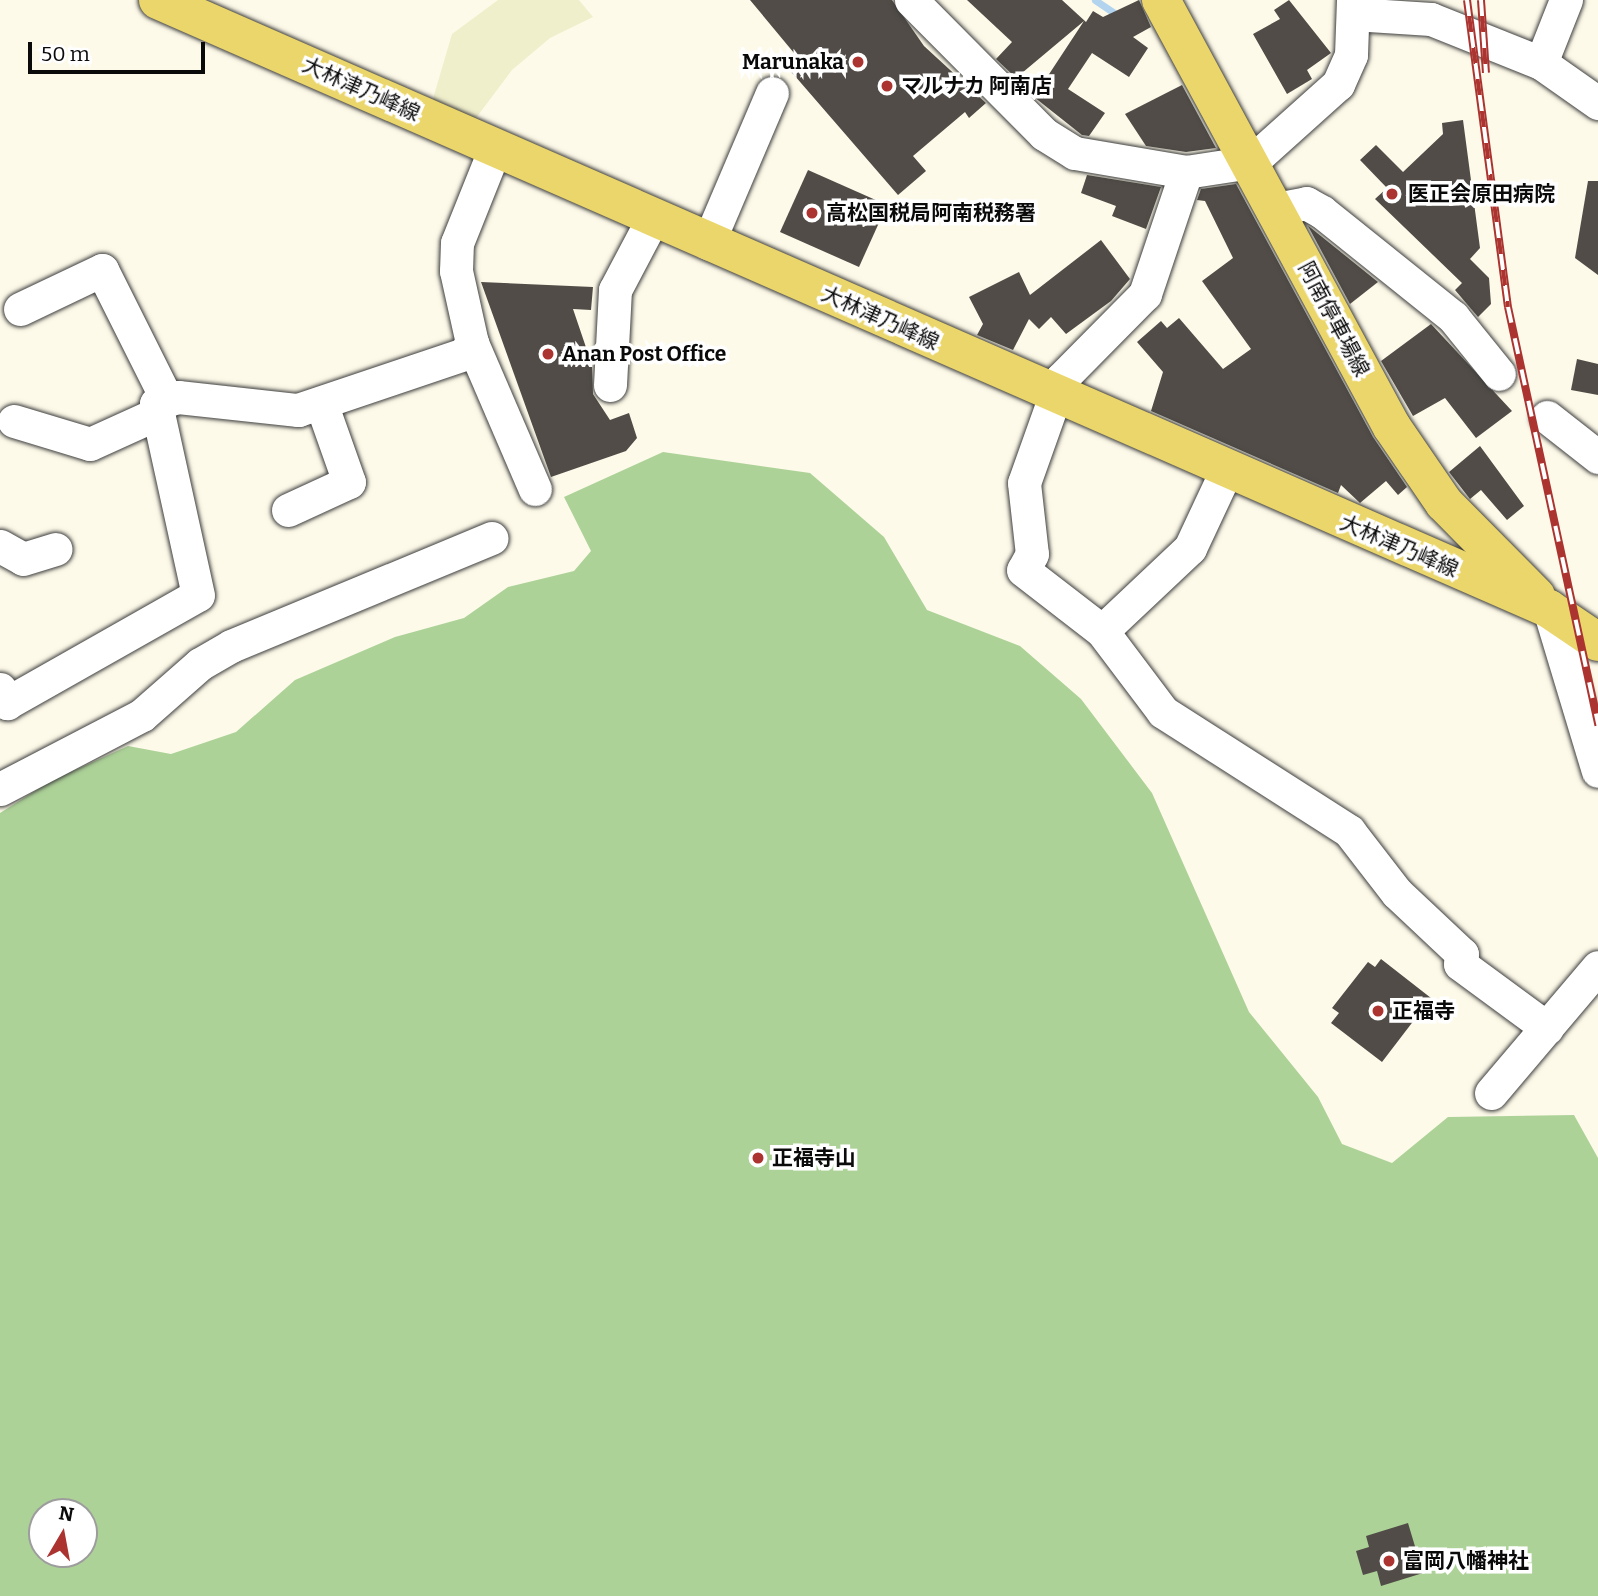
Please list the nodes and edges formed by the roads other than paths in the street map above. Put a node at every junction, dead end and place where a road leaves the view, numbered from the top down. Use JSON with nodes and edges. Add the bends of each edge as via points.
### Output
{"nodes":[{"id":1,"x":158,"y":0,"type":"edge"},
{"id":2,"x":911,"y":0,"type":"edge"},
{"id":3,"x":1161,"y":0,"type":"edge"},
{"id":4,"x":1566,"y":0,"type":"edge"},
{"id":5,"x":1353,"y":7,"type":"edge"},
{"id":6,"x":1541,"y":63,"type":"junction"},
{"id":7,"x":772,"y":93,"type":"dead end"},
{"id":8,"x":1598,"y":103,"type":"edge"},
{"id":9,"x":495,"y":148,"type":"junction"},
{"id":10,"x":1251,"y":162,"type":"junction"},
{"id":11,"x":1186,"y":172,"type":"junction"},
{"id":12,"x":1276,"y":209,"type":"junction"},
{"id":13,"x":653,"y":218,"type":"junction"},
{"id":14,"x":708,"y":243,"type":"junction"},
{"id":15,"x":20,"y":309,"type":"dead end"},
{"id":16,"x":472,"y":343,"type":"junction"},
{"id":17,"x":1499,"y":374,"type":"dead end"},
{"id":18,"x":610,"y":385,"type":"dead end"},
{"id":19,"x":1056,"y":395,"type":"junction"},
{"id":20,"x":321,"y":403,"type":"junction"},
{"id":21,"x":161,"y":406,"type":"junction"},
{"id":22,"x":1547,"y":416,"type":"dead end"},
{"id":23,"x":14,"y":421,"type":"dead end"},
{"id":24,"x":1598,"y":457,"type":"edge"},
{"id":25,"x":1226,"y":471,"type":"junction"},
{"id":26,"x":535,"y":489,"type":"dead end"},
{"id":27,"x":288,"y":510,"type":"dead end"},
{"id":28,"x":492,"y":538,"type":"dead end"},
{"id":29,"x":0,"y":546,"type":"edge"},
{"id":30,"x":56,"y":549,"type":"dead end"},
{"id":31,"x":1549,"y":609,"type":"junction"},
{"id":32,"x":1102,"y":631,"type":"junction"},
{"id":33,"x":1598,"y":642,"type":"edge"},
{"id":34,"x":0,"y":689,"type":"edge"},
{"id":35,"x":1598,"y":771,"type":"edge"},
{"id":36,"x":0,"y":789,"type":"edge"},
{"id":37,"x":1592,"y":984,"type":"edge"},
{"id":38,"x":1548,"y":1028,"type":"junction"},
{"id":39,"x":1491,"y":1093,"type":"dead end"}],
"edges":[{"from":1,"to":9,"type":"main road","name":"大林津乃峰線"},
{"from":2,"to":11,"type":"street","via":[[1044,134],[1075,153]]},
{"from":3,"to":10,"type":"main road","name":"阿南停車場線"},
{"from":4,"to":6,"type":"street"},
{"from":5,"to":6,"type":"street","via":[[1411,13]]},
{"from":5,"to":10,"type":"street","via":[[1347,70]]},
{"from":6,"to":8,"type":"street"},
{"from":7,"to":14,"type":"street"},
{"from":9,"to":13,"type":"main road","name":"大林津乃峰線"},
{"from":9,"to":16,"type":"street","via":[[457,243],[456,271]]},
{"from":10,"to":11,"type":"street"},
{"from":10,"to":12,"type":"main road","name":"阿南停車場線"},
{"from":11,"to":19,"type":"street","via":[[1145,294],[1069,369]]},
{"from":12,"to":17,"type":"street","via":[[1306,203],[1322,212],[1452,317]]},
{"from":12,"to":31,"type":"main road","name":"阿南停車場線","via":[[1407,448],[1444,503]]},
{"from":13,"to":14,"type":"main road","name":"大林津乃峰線"},
{"from":13,"to":18,"type":"street","via":[[615,290]]},
{"from":14,"to":19,"type":"main road","name":"大林津乃峰線"},
{"from":15,"to":21,"type":"street","via":[[102,270]]},
{"from":16,"to":20,"type":"street","via":[[464,354]]},
{"from":16,"to":26,"type":"street"},
{"from":19,"to":25,"type":"main road","name":"大林津乃峰線"},
{"from":19,"to":32,"type":"street","via":[[1024,484],[1032,554],[1023,570]]},
{"from":20,"to":21,"type":"street","via":[[289,410]]},
{"from":20,"to":27,"type":"street","via":[[349,482]]},
{"from":21,"to":23,"type":"street","via":[[90,443]]},
{"from":21,"to":34,"type":"street","via":[[198,595],[7,703]]},
{"from":22,"to":24,"type":"street"},
{"from":25,"to":31,"type":"main road","name":"大林津乃峰線"},
{"from":25,"to":32,"type":"street","via":[[1189,548]]},
{"from":28,"to":36,"type":"street","via":[[231,646],[200,664],[142,715]]},
{"from":29,"to":30,"type":"street","via":[[23,559]]},
{"from":31,"to":33,"type":"main road","name":"大林津乃峰線"},
{"from":31,"to":35,"type":"street"},
{"from":32,"to":38,"type":"street","via":[[1163,712],[1349,831],[1397,893],[1462,954],[1460,964]]},
{"from":37,"to":38,"type":"street"},
{"from":38,"to":39,"type":"street"}]}
